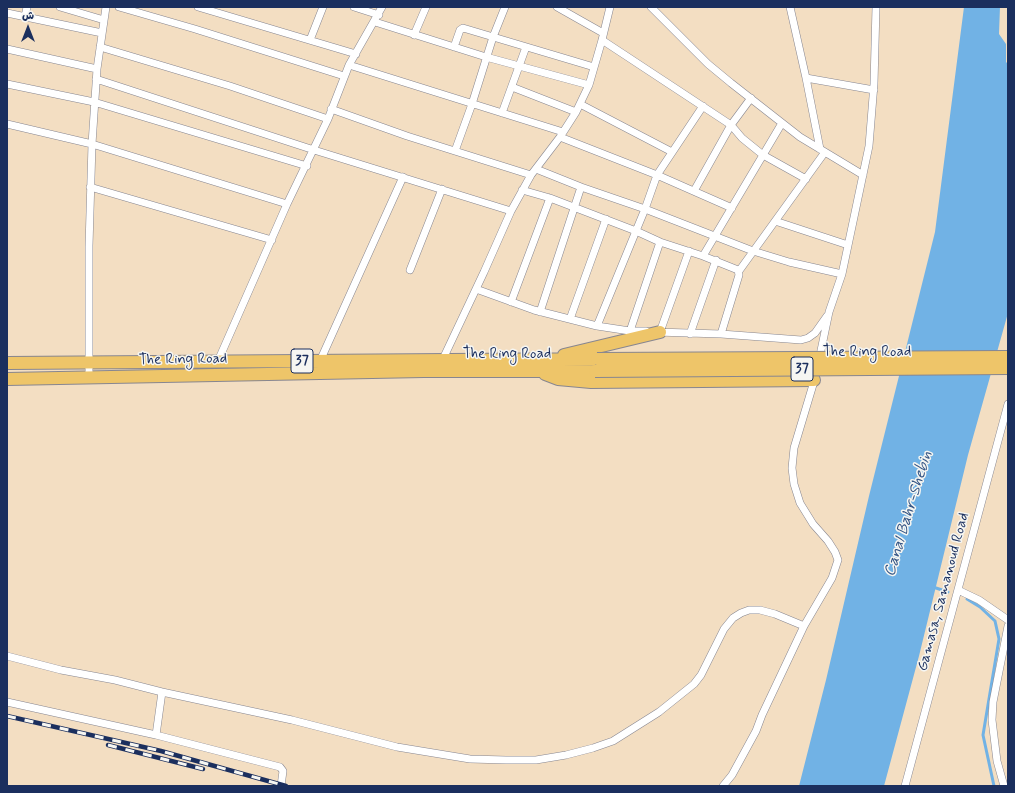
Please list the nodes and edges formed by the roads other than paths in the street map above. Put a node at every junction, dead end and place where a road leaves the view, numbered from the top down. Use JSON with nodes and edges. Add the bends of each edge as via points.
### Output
{"nodes":[{"id":1,"x":27,"y":7,"type":"edge"},
{"id":2,"x":60,"y":7,"type":"edge"},
{"id":3,"x":106,"y":7,"type":"edge"},
{"id":4,"x":119,"y":7,"type":"edge"},
{"id":5,"x":198,"y":7,"type":"edge"},
{"id":6,"x":323,"y":7,"type":"edge"},
{"id":7,"x":354,"y":7,"type":"edge"},
{"id":8,"x":382,"y":7,"type":"edge"},
{"id":9,"x":426,"y":7,"type":"edge"},
{"id":10,"x":505,"y":7,"type":"edge"},
{"id":11,"x":557,"y":7,"type":"edge"},
{"id":12,"x":610,"y":7,"type":"edge"},
{"id":13,"x":651,"y":7,"type":"edge"},
{"id":14,"x":790,"y":7,"type":"edge"},
{"id":15,"x":876,"y":7,"type":"edge"},
{"id":16,"x":7,"y":13,"type":"edge"},
{"id":17,"x":379,"y":15,"type":"junction"},
{"id":18,"x":25,"y":17,"type":"junction"},
{"id":19,"x":104,"y":20,"type":"junction"},
{"id":20,"x":375,"y":22,"type":"junction"},
{"id":21,"x":102,"y":33,"type":"junction"},
{"id":22,"x":414,"y":34,"type":"junction"},
{"id":23,"x":603,"y":36,"type":"junction"},
{"id":24,"x":493,"y":37,"type":"junction"},
{"id":25,"x":310,"y":40,"type":"junction"},
{"id":26,"x":100,"y":47,"type":"junction"},
{"id":27,"x":454,"y":47,"type":"junction"},
{"id":28,"x":526,"y":47,"type":"junction"},
{"id":29,"x":7,"y":49,"type":"edge"},
{"id":30,"x":356,"y":54,"type":"junction"},
{"id":31,"x":486,"y":57,"type":"junction"},
{"id":32,"x":349,"y":65,"type":"junction"},
{"id":33,"x":520,"y":66,"type":"junction"},
{"id":34,"x":594,"y":67,"type":"junction"},
{"id":35,"x":97,"y":69,"type":"junction"},
{"id":36,"x":344,"y":76,"type":"junction"},
{"id":37,"x":806,"y":78,"type":"junction"},
{"id":38,"x":96,"y":79,"type":"junction"},
{"id":39,"x":7,"y":84,"type":"edge"},
{"id":40,"x":589,"y":85,"type":"junction"},
{"id":41,"x":512,"y":87,"type":"junction"},
{"id":42,"x":874,"y":90,"type":"junction"},
{"id":43,"x":751,"y":98,"type":"junction"},
{"id":44,"x":94,"y":102,"type":"junction"},
{"id":45,"x":472,"y":104,"type":"junction"},
{"id":46,"x":580,"y":104,"type":"junction"},
{"id":47,"x":703,"y":106,"type":"junction"},
{"id":48,"x":332,"y":109,"type":"junction"},
{"id":49,"x":576,"y":112,"type":"junction"},
{"id":50,"x":502,"y":113,"type":"junction"},
{"id":51,"x":328,"y":119,"type":"junction"},
{"id":52,"x":782,"y":123,"type":"junction"},
{"id":53,"x":7,"y":124,"type":"edge"},
{"id":54,"x":731,"y":125,"type":"junction"},
{"id":55,"x":562,"y":135,"type":"junction"},
{"id":56,"x":92,"y":144,"type":"junction"},
{"id":57,"x":314,"y":150,"type":"junction"},
{"id":58,"x":822,"y":150,"type":"junction"},
{"id":59,"x":455,"y":151,"type":"junction"},
{"id":60,"x":672,"y":152,"type":"junction"},
{"id":61,"x":763,"y":155,"type":"junction"},
{"id":62,"x":307,"y":166,"type":"junction"},
{"id":63,"x":534,"y":172,"type":"junction"},
{"id":64,"x":657,"y":174,"type":"junction"},
{"id":65,"x":863,"y":175,"type":"junction"},
{"id":66,"x":403,"y":177,"type":"junction"},
{"id":67,"x":806,"y":179,"type":"junction"},
{"id":68,"x":581,"y":186,"type":"junction"},
{"id":69,"x":90,"y":187,"type":"junction"},
{"id":70,"x":442,"y":189,"type":"junction"},
{"id":71,"x":522,"y":190,"type":"junction"},
{"id":72,"x":694,"y":191,"type":"junction"},
{"id":73,"x":550,"y":198,"type":"junction"},
{"id":74,"x":288,"y":204,"type":"junction"},
{"id":75,"x":574,"y":208,"type":"junction"},
{"id":76,"x":732,"y":208,"type":"junction"},
{"id":77,"x":646,"y":209,"type":"junction"},
{"id":78,"x":511,"y":211,"type":"junction"},
{"id":79,"x":606,"y":219,"type":"junction"},
{"id":80,"x":775,"y":221,"type":"junction"},
{"id":81,"x":636,"y":231,"type":"junction"},
{"id":82,"x":715,"y":236,"type":"junction"},
{"id":83,"x":272,"y":240,"type":"junction"},
{"id":84,"x":660,"y":242,"type":"junction"},
{"id":85,"x":848,"y":245,"type":"junction"},
{"id":86,"x":689,"y":251,"type":"junction"},
{"id":87,"x":753,"y":251,"type":"junction"},
{"id":88,"x":704,"y":256,"type":"junction"},
{"id":89,"x":716,"y":260,"type":"junction"},
{"id":90,"x":410,"y":270,"type":"dead end"},
{"id":91,"x":739,"y":271,"type":"junction"},
{"id":92,"x":842,"y":274,"type":"junction"},
{"id":93,"x":476,"y":289,"type":"junction"},
{"id":94,"x":511,"y":302,"type":"junction"},
{"id":95,"x":540,"y":312,"type":"junction"},
{"id":96,"x":829,"y":312,"type":"junction"},
{"id":97,"x":570,"y":319,"type":"junction"},
{"id":98,"x":597,"y":326,"type":"junction"},
{"id":99,"x":630,"y":331,"type":"junction"},
{"id":100,"x":660,"y":332,"type":"junction"},
{"id":101,"x":690,"y":334,"type":"junction"},
{"id":102,"x":721,"y":334,"type":"junction"},
{"id":103,"x":1008,"y":357,"type":"edge"},
{"id":104,"x":218,"y":361,"type":"junction"},
{"id":105,"x":320,"y":361,"type":"junction"},
{"id":106,"x":442,"y":361,"type":"junction"},
{"id":107,"x":89,"y":362,"type":"junction"},
{"id":108,"x":7,"y":363,"type":"edge"},
{"id":109,"x":541,"y":365,"type":"junction"},
{"id":110,"x":596,"y":365,"type":"junction"},
{"id":111,"x":1008,"y":368,"type":"edge"},
{"id":112,"x":89,"y":378,"type":"junction"},
{"id":113,"x":7,"y":379,"type":"edge"},
{"id":114,"x":814,"y":380,"type":"junction"},
{"id":115,"x":1008,"y":404,"type":"edge"},
{"id":116,"x":958,"y":590,"type":"junction"},
{"id":117,"x":1008,"y":620,"type":"edge"},
{"id":118,"x":804,"y":626,"type":"junction"},
{"id":119,"x":1008,"y":626,"type":"edge"},
{"id":120,"x":7,"y":656,"type":"edge"},
{"id":121,"x":162,"y":692,"type":"junction"},
{"id":122,"x":7,"y":702,"type":"edge"},
{"id":123,"x":156,"y":735,"type":"junction"},
{"id":124,"x":281,"y":786,"type":"edge"},
{"id":125,"x":723,"y":786,"type":"edge"},
{"id":126,"x":905,"y":786,"type":"edge"},
{"id":127,"x":1004,"y":786,"type":"edge"}],
"edges":[{"from":1,"to":18,"type":"street"},
{"from":2,"to":19,"type":"street"},
{"from":3,"to":19,"type":"street"},
{"from":4,"to":36,"type":"street","via":[[195,28]]},
{"from":5,"to":25,"type":"street"},
{"from":6,"to":25,"type":"street"},
{"from":7,"to":17,"type":"street"},
{"from":8,"to":17,"type":"street"},
{"from":9,"to":22,"type":"street"},
{"from":10,"to":24,"type":"street"},
{"from":11,"to":23,"type":"street"},
{"from":12,"to":23,"type":"street"},
{"from":13,"to":43,"type":"street","via":[[708,64]]},
{"from":14,"to":37,"type":"street"},
{"from":15,"to":42,"type":"street"},
{"from":16,"to":18,"type":"street"},
{"from":17,"to":20,"type":"street"},
{"from":18,"to":21,"type":"street"},
{"from":19,"to":21,"type":"street"},
{"from":20,"to":22,"type":"street"},
{"from":20,"to":30,"type":"street"},
{"from":21,"to":26,"type":"street"},
{"from":22,"to":27,"type":"street"},
{"from":23,"to":34,"type":"street"},
{"from":23,"to":47,"type":"street"},
{"from":24,"to":27,"type":"street","via":[[462,28]]},
{"from":24,"to":28,"type":"street"},
{"from":24,"to":31,"type":"street"},
{"from":25,"to":30,"type":"street"},
{"from":26,"to":35,"type":"street"},
{"from":26,"to":51,"type":"street"},
{"from":27,"to":31,"type":"street"},
{"from":28,"to":33,"type":"street"},
{"from":28,"to":34,"type":"street"},
{"from":29,"to":35,"type":"street"},
{"from":30,"to":32,"type":"street"},
{"from":31,"to":33,"type":"street"},
{"from":31,"to":45,"type":"street"},
{"from":32,"to":36,"type":"street"},
{"from":32,"to":45,"type":"street"},
{"from":33,"to":40,"type":"street"},
{"from":33,"to":41,"type":"street"},
{"from":34,"to":40,"type":"street"},
{"from":35,"to":38,"type":"street"},
{"from":36,"to":48,"type":"street"},
{"from":37,"to":42,"type":"street"},
{"from":37,"to":58,"type":"street"},
{"from":38,"to":44,"type":"street"},
{"from":38,"to":57,"type":"street"},
{"from":39,"to":44,"type":"street"},
{"from":40,"to":46,"type":"street"},
{"from":41,"to":49,"type":"street"},
{"from":41,"to":50,"type":"street"},
{"from":42,"to":65,"type":"street","via":[[869,146]]},
{"from":43,"to":52,"type":"street"},
{"from":43,"to":54,"type":"street"},
{"from":44,"to":56,"type":"street"},
{"from":44,"to":62,"type":"street"},
{"from":45,"to":50,"type":"street"},
{"from":45,"to":59,"type":"street"},
{"from":46,"to":49,"type":"street"},
{"from":46,"to":60,"type":"street"},
{"from":47,"to":54,"type":"street"},
{"from":47,"to":60,"type":"street"},
{"from":48,"to":51,"type":"street"},
{"from":48,"to":59,"type":"street"},
{"from":49,"to":55,"type":"street"},
{"from":50,"to":55,"type":"street"},
{"from":51,"to":57,"type":"street"},
{"from":52,"to":58,"type":"street"},
{"from":52,"to":61,"type":"street"},
{"from":53,"to":56,"type":"street"},
{"from":54,"to":61,"type":"street"},
{"from":54,"to":72,"type":"street"},
{"from":55,"to":63,"type":"street"},
{"from":55,"to":64,"type":"street"},
{"from":56,"to":69,"type":"street"},
{"from":56,"to":74,"type":"street"},
{"from":57,"to":62,"type":"street"},
{"from":57,"to":66,"type":"street"},
{"from":58,"to":65,"type":"street"},
{"from":58,"to":67,"type":"street"},
{"from":59,"to":63,"type":"street"},
{"from":60,"to":64,"type":"street"},
{"from":61,"to":67,"type":"street"},
{"from":61,"to":76,"type":"street"},
{"from":62,"to":74,"type":"street"},
{"from":63,"to":68,"type":"street"},
{"from":63,"to":71,"type":"street"},
{"from":64,"to":72,"type":"street"},
{"from":64,"to":77,"type":"street"},
{"from":65,"to":85,"type":"street"},
{"from":66,"to":70,"type":"street"},
{"from":66,"to":105,"type":"street"},
{"from":67,"to":80,"type":"street"},
{"from":68,"to":75,"type":"street"},
{"from":68,"to":77,"type":"street"},
{"from":69,"to":83,"type":"street"},
{"from":69,"to":107,"type":"street"},
{"from":70,"to":78,"type":"street"},
{"from":70,"to":90,"type":"street"},
{"from":71,"to":73,"type":"street"},
{"from":71,"to":78,"type":"street"},
{"from":72,"to":76,"type":"street"},
{"from":73,"to":75,"type":"street"},
{"from":73,"to":94,"type":"street"},
{"from":74,"to":83,"type":"street"},
{"from":75,"to":79,"type":"street"},
{"from":75,"to":95,"type":"street"},
{"from":76,"to":82,"type":"street"},
{"from":77,"to":81,"type":"street"},
{"from":77,"to":82,"type":"street"},
{"from":78,"to":93,"type":"street"},
{"from":79,"to":81,"type":"street"},
{"from":79,"to":97,"type":"street"},
{"from":80,"to":85,"type":"street"},
{"from":80,"to":87,"type":"street"},
{"from":81,"to":84,"type":"street"},
{"from":81,"to":98,"type":"street"},
{"from":82,"to":87,"type":"street"},
{"from":82,"to":88,"type":"street"},
{"from":83,"to":104,"type":"street"},
{"from":84,"to":86,"type":"street"},
{"from":84,"to":99,"type":"street"},
{"from":85,"to":92,"type":"street"},
{"from":86,"to":88,"type":"street"},
{"from":86,"to":100,"type":"street"},
{"from":87,"to":91,"type":"street"},
{"from":87,"to":92,"type":"street"},
{"from":88,"to":89,"type":"street"},
{"from":89,"to":91,"type":"street"},
{"from":89,"to":101,"type":"street"},
{"from":91,"to":102,"type":"street"},
{"from":92,"to":96,"type":"street"},
{"from":93,"to":94,"type":"street"},
{"from":93,"to":106,"type":"street"},
{"from":94,"to":95,"type":"street"},
{"from":95,"to":97,"type":"street"},
{"from":96,"to":102,"type":"street","via":[[815,333],[801,340]]},
{"from":96,"to":114,"type":"street"},
{"from":97,"to":98,"type":"street"},
{"from":98,"to":99,"type":"street"},
{"from":99,"to":100,"type":"street"},
{"from":100,"to":101,"type":"street"},
{"from":100,"to":109,"type":"highway"},
{"from":101,"to":102,"type":"street"},
{"from":103,"to":110,"type":"highway","name":"The Ring Road","number":"37","bridge":true},
{"from":104,"to":105,"type":"highway","name":"The Ring Road","number":"37"},
{"from":104,"to":107,"type":"highway","name":"The Ring Road","number":"37"},
{"from":105,"to":106,"type":"highway","name":"The Ring Road","number":"37"},
{"from":106,"to":109,"type":"highway","name":"The Ring Road","number":"37"},
{"from":107,"to":108,"type":"highway","name":"The Ring Road","number":"37"},
{"from":107,"to":112,"type":"street"},
{"from":109,"to":110,"type":"highway","name":"The Ring Road","number":"37"},
{"from":109,"to":112,"type":"highway","name":"The Ring Road","number":"37","via":[[424,371]]},
{"from":109,"to":114,"type":"highway","via":[[558,379],[591,382]]},
{"from":110,"to":111,"type":"highway","name":"The Ring Road","number":"37","bridge":true},
{"from":112,"to":113,"type":"highway","name":"The Ring Road","number":"37"},
{"from":114,"to":118,"type":"street","via":[[794,448],[794,484],[800,503],[828,541],[838,560],[832,578]]},
{"from":115,"to":116,"type":"street","name":"Gamasa, Samanoud Road"},
{"from":116,"to":117,"type":"street","via":[[979,600]]},
{"from":116,"to":126,"type":"street","name":"Gamasa, Samanoud Road"},
{"from":118,"to":121,"type":"street","via":[[760,610],[741,613],[724,629],[694,684],[659,712],[613,741],[566,756],[536,760],[470,759],[435,754]]},
{"from":118,"to":125,"type":"street","via":[[756,731],[735,770]]},
{"from":119,"to":127,"type":"street","via":[[993,702],[992,720],[997,761]]},
{"from":120,"to":121,"type":"street"},
{"from":121,"to":123,"type":"street"},
{"from":122,"to":123,"type":"street"},
{"from":123,"to":124,"type":"street","via":[[280,767],[283,771]]}]}
